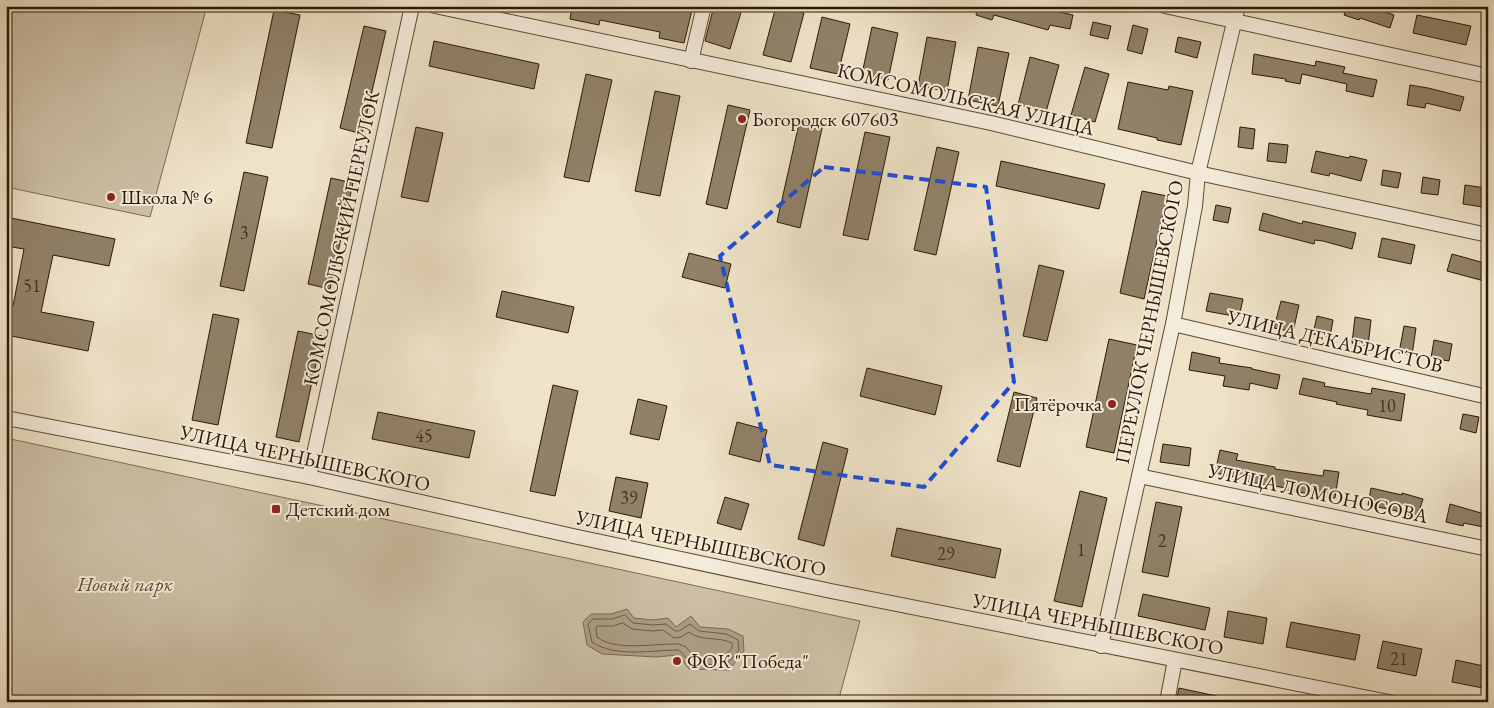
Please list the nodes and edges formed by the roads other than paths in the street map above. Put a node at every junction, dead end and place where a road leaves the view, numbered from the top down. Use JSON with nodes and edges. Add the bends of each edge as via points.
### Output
{"nodes":[{"id":1,"x":412,"y":6,"type":"edge"},
{"id":2,"x":435,"y":6,"type":"edge"},
{"id":3,"x":704,"y":6,"type":"edge"},
{"id":4,"x":1166,"y":6,"type":"edge"},
{"id":5,"x":1238,"y":6,"type":"edge"},
{"id":6,"x":1235,"y":20,"type":"junction"},
{"id":7,"x":691,"y":61,"type":"junction"},
{"id":8,"x":1488,"y":76,"type":"edge"},
{"id":9,"x":1198,"y":173,"type":"junction"},
{"id":10,"x":1488,"y":235,"type":"edge"},
{"id":11,"x":1173,"y":324,"type":"junction"},
{"id":12,"x":1488,"y":397,"type":"edge"},
{"id":13,"x":6,"y":418,"type":"edge"},
{"id":14,"x":1139,"y":476,"type":"junction"},
{"id":15,"x":309,"y":477,"type":"junction"},
{"id":16,"x":1488,"y":549,"type":"edge"},
{"id":17,"x":1101,"y":646,"type":"junction"},
{"id":18,"x":1175,"y":660,"type":"junction"},
{"id":19,"x":1167,"y":702,"type":"edge"},
{"id":20,"x":1389,"y":702,"type":"edge"}],
"edges":[{"from":1,"to":15,"type":"street","name":"КОМСОМОЛЬСКИЙ ПЕРЕУЛОК"},
{"from":2,"to":7,"type":"street","name":"КОМСОМОЛЬСКАЯ УЛИЦА"},
{"from":3,"to":7,"type":"street"},
{"from":4,"to":6,"type":"street"},
{"from":5,"to":6,"type":"street","name":"ПЕРЕУЛОК ЧЕРНЫШЕВСКОГО"},
{"from":6,"to":8,"type":"street"},
{"from":6,"to":9,"type":"street","name":"ПЕРЕУЛОК ЧЕРНЫШЕВСКОГО"},
{"from":7,"to":9,"type":"street","name":"КОМСОМОЛЬСКАЯ УЛИЦА","via":[[991,123]]},
{"from":9,"to":10,"type":"street","name":"КОМСОМОЛЬСКАЯ УЛИЦА"},
{"from":9,"to":11,"type":"street","name":"ПЕРЕУЛОК ЧЕРНЫШЕВСКОГО"},
{"from":11,"to":12,"type":"street","name":"УЛИЦА ДЕКАБРИСТОВ"},
{"from":11,"to":14,"type":"street","name":"ПЕРЕУЛОК ЧЕРНЫШЕВСКОГО"},
{"from":13,"to":15,"type":"street","name":"УЛИЦА ЧЕРНЫШЕВСКОГО"},
{"from":14,"to":16,"type":"street","name":"УЛИЦА ЛОМОНОСОВА"},
{"from":14,"to":17,"type":"street","name":"ПЕРЕУЛОК ЧЕРНЫШЕВСКОГО"},
{"from":15,"to":17,"type":"street","name":"УЛИЦА ЧЕРНЫШЕВСКОГО"},
{"from":17,"to":18,"type":"street","name":"УЛИЦА ЧЕРНЫШЕВСКОГО"},
{"from":18,"to":19,"type":"street"},
{"from":18,"to":20,"type":"street","name":"УЛИЦА ЧЕРНЫШЕВСКОГО"}]}
